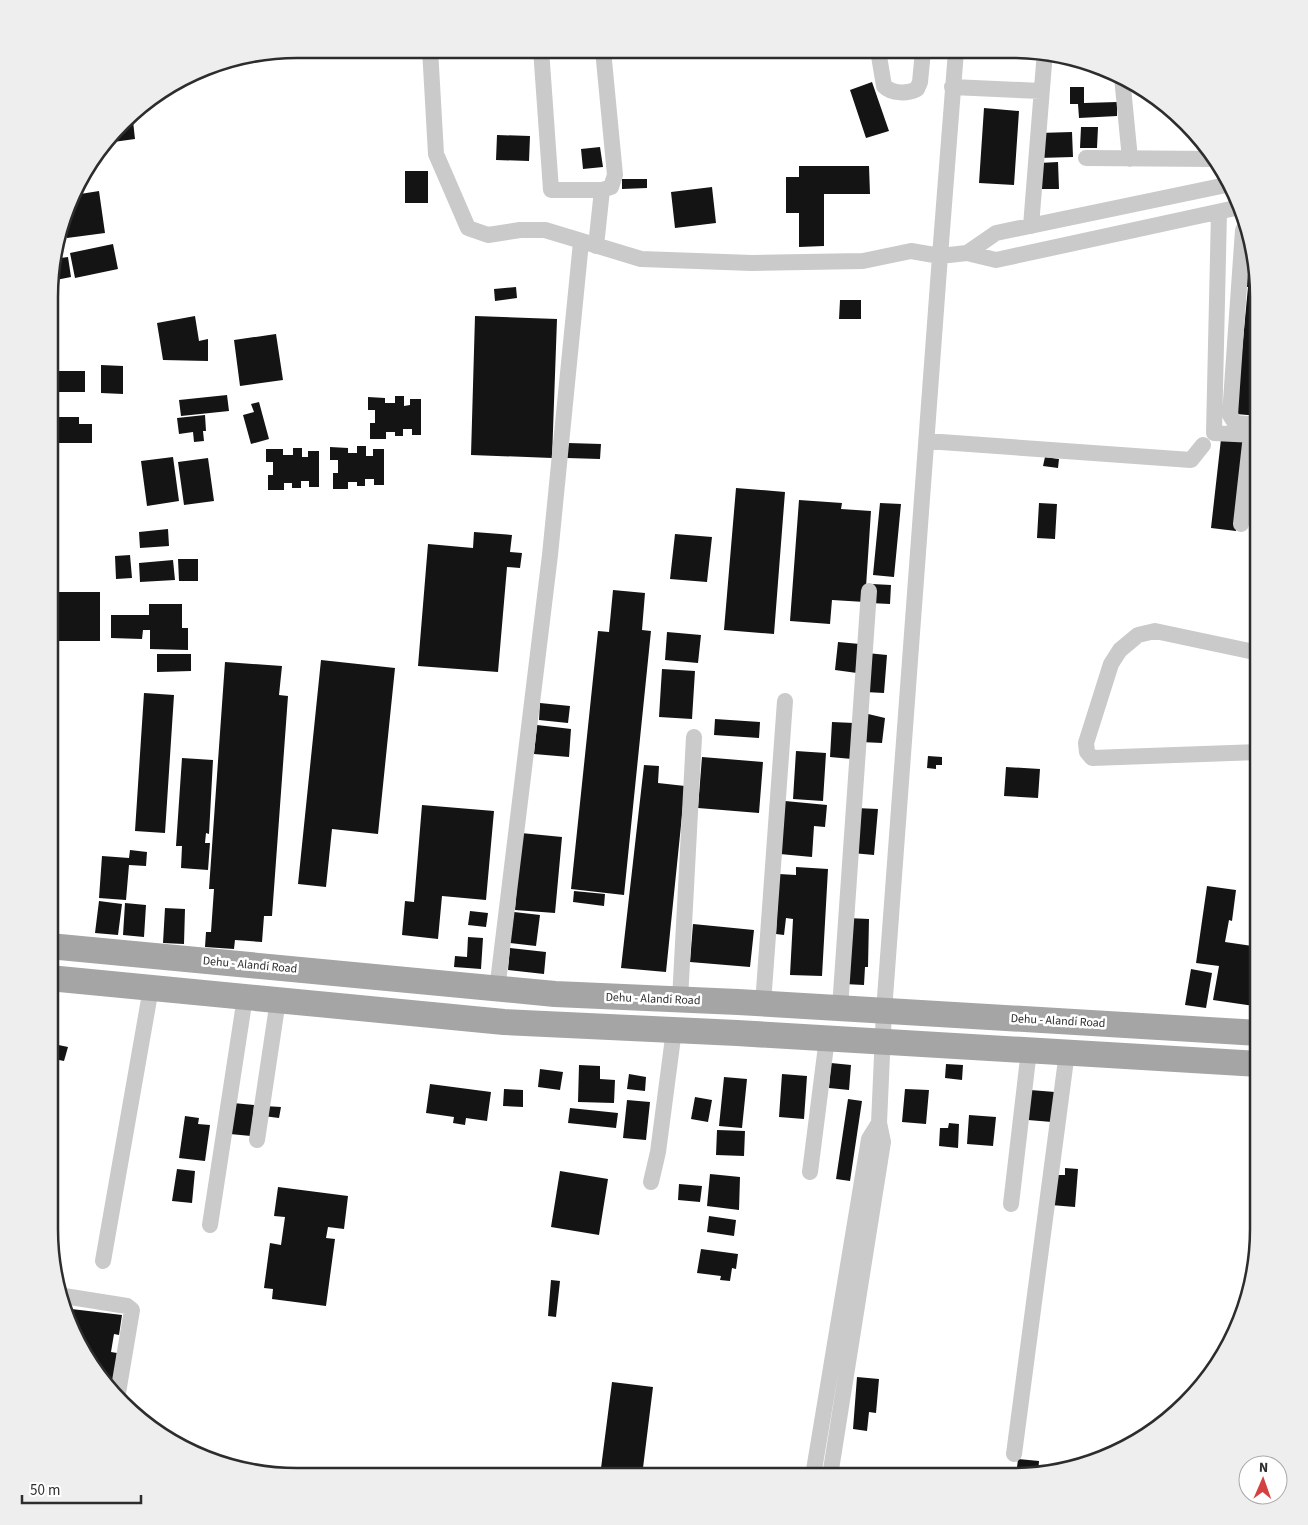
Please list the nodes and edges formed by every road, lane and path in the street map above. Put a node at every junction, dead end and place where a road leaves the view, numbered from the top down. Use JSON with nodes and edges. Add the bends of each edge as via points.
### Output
{"nodes":[{"id":1,"x":431,"y":58,"type":"edge"},
{"id":2,"x":542,"y":58,"type":"edge"},
{"id":3,"x":604,"y":58,"type":"edge"},
{"id":4,"x":879,"y":58,"type":"edge"},
{"id":5,"x":922,"y":58,"type":"edge"},
{"id":6,"x":955,"y":58,"type":"edge"},
{"id":7,"x":1044,"y":60,"type":"edge"},
{"id":8,"x":1123,"y":85,"type":"edge"},
{"id":9,"x":952,"y":87,"type":"junction"},
{"id":10,"x":1042,"y":91,"type":"junction"},
{"id":11,"x":1086,"y":158,"type":"dead end"},
{"id":12,"x":1130,"y":159,"type":"junction"},
{"id":13,"x":1207,"y":159,"type":"edge"},
{"id":14,"x":1223,"y":186,"type":"edge"},
{"id":15,"x":602,"y":190,"type":"junction"},
{"id":16,"x":1187,"y":194,"type":"junction"},
{"id":17,"x":1234,"y":209,"type":"edge"},
{"id":18,"x":1219,"y":212,"type":"junction"},
{"id":19,"x":1192,"y":218,"type":"junction"},
{"id":20,"x":1031,"y":226,"type":"junction"},
{"id":21,"x":1243,"y":236,"type":"edge"},
{"id":22,"x":588,"y":244,"type":"junction"},
{"id":23,"x":967,"y":253,"type":"junction"},
{"id":24,"x":940,"y":256,"type":"junction"},
{"id":25,"x":1250,"y":430,"type":"edge"},
{"id":26,"x":1250,"y":432,"type":"edge"},
{"id":27,"x":928,"y":440,"type":"junction"},
{"id":28,"x":1202,"y":445,"type":"dead end"},
{"id":29,"x":1250,"y":465,"type":"edge"},
{"id":30,"x":1241,"y":524,"type":"dead end"},
{"id":31,"x":869,"y":591,"type":"dead end"},
{"id":32,"x":1250,"y":651,"type":"edge"},
{"id":33,"x":785,"y":701,"type":"dead end"},
{"id":34,"x":694,"y":737,"type":"dead end"},
{"id":35,"x":1250,"y":752,"type":"edge"},
{"id":36,"x":58,"y":947,"type":"edge"},
{"id":37,"x":58,"y":979,"type":"edge"},
{"id":38,"x":151,"y":988,"type":"junction"},
{"id":39,"x":497,"y":990,"type":"junction"},
{"id":40,"x":246,"y":997,"type":"junction"},
{"id":41,"x":278,"y":1000,"type":"junction"},
{"id":42,"x":680,"y":1000,"type":"junction"},
{"id":43,"x":763,"y":1004,"type":"junction"},
{"id":44,"x":840,"y":1008,"type":"junction"},
{"id":45,"x":884,"y":1011,"type":"junction"},
{"id":46,"x":674,"y":1030,"type":"junction"},
{"id":47,"x":1250,"y":1032,"type":"edge"},
{"id":48,"x":827,"y":1038,"type":"junction"},
{"id":49,"x":882,"y":1042,"type":"junction"},
{"id":50,"x":1029,"y":1050,"type":"junction"},
{"id":51,"x":1067,"y":1052,"type":"junction"},
{"id":52,"x":1250,"y":1063,"type":"edge"},
{"id":53,"x":257,"y":1140,"type":"dead end"},
{"id":54,"x":810,"y":1172,"type":"dead end"},
{"id":55,"x":650,"y":1182,"type":"dead end"},
{"id":56,"x":1011,"y":1204,"type":"dead end"},
{"id":57,"x":210,"y":1224,"type":"dead end"},
{"id":58,"x":862,"y":1235,"type":"junction"},
{"id":59,"x":103,"y":1261,"type":"dead end"},
{"id":60,"x":67,"y":1297,"type":"edge"},
{"id":61,"x":119,"y":1388,"type":"edge"},
{"id":62,"x":1014,"y":1454,"type":"dead end"},
{"id":63,"x":815,"y":1468,"type":"edge"},
{"id":64,"x":831,"y":1468,"type":"edge"}],
"edges":[{"from":1,"to":22,"type":"street","via":[[436,154],[468,228],[488,235],[545,230]]},
{"from":2,"to":15,"type":"street","via":[[551,190]]},
{"from":3,"to":15,"type":"street","via":[[615,175],[611,187]]},
{"from":4,"to":5,"type":"street","via":[[884,86],[894,91],[911,92],[920,82]]},
{"from":6,"to":9,"type":"street"},
{"from":7,"to":10,"type":"street"},
{"from":8,"to":12,"type":"street"},
{"from":9,"to":10,"type":"street"},
{"from":9,"to":24,"type":"street"},
{"from":10,"to":20,"type":"street"},
{"from":11,"to":12,"type":"street"},
{"from":12,"to":13,"type":"street"},
{"from":14,"to":16,"type":"street"},
{"from":15,"to":22,"type":"street"},
{"from":16,"to":19,"type":"street"},
{"from":16,"to":20,"type":"street"},
{"from":17,"to":18,"type":"street"},
{"from":18,"to":19,"type":"street"},
{"from":18,"to":26,"type":"street","via":[[1214,432]]},
{"from":19,"to":23,"type":"street","via":[[996,260]]},
{"from":20,"to":23,"type":"street","via":[[996,233]]},
{"from":21,"to":25,"type":"street","via":[[1230,415],[1235,423]]},
{"from":22,"to":24,"type":"street","via":[[641,259],[752,263],[863,261],[911,251]]},
{"from":22,"to":39,"type":"street"},
{"from":23,"to":24,"type":"street"},
{"from":24,"to":27,"type":"street"},
{"from":27,"to":28,"type":"street","via":[[1191,460]]},
{"from":27,"to":45,"type":"street"},
{"from":29,"to":30,"type":"street"},
{"from":31,"to":44,"type":"street"},
{"from":32,"to":35,"type":"street","via":[[1155,631],[1138,635],[1120,650],[1111,664],[1086,742],[1087,752],[1092,758]]},
{"from":33,"to":43,"type":"street"},
{"from":34,"to":42,"type":"street"},
{"from":36,"to":39,"type":"main road","name":"Dehu - Alandi Road"},
{"from":37,"to":38,"type":"main road"},
{"from":38,"to":40,"type":"main road"},
{"from":38,"to":59,"type":"street"},
{"from":39,"to":42,"type":"main road","name":"Dehu - Alandi Road"},
{"from":40,"to":41,"type":"main road"},
{"from":40,"to":57,"type":"street"},
{"from":41,"to":46,"type":"main road","via":[[504,1022]]},
{"from":41,"to":53,"type":"street"},
{"from":42,"to":43,"type":"main road","name":"Dehu - Alandi Road"},
{"from":43,"to":44,"type":"main road","name":"Dehu - Alandi Road"},
{"from":44,"to":45,"type":"main road","name":"Dehu - Alandi Road"},
{"from":45,"to":47,"type":"main road","name":"Dehu - Alandi Road"},
{"from":45,"to":49,"type":"street"},
{"from":46,"to":48,"type":"main road"},
{"from":46,"to":55,"type":"street","via":[[658,1152]]},
{"from":48,"to":49,"type":"main road"},
{"from":48,"to":54,"type":"street"},
{"from":49,"to":50,"type":"main road"},
{"from":49,"to":58,"type":"street","via":[[879,1123],[883,1142]]},
{"from":50,"to":51,"type":"main road"},
{"from":50,"to":56,"type":"street"},
{"from":51,"to":52,"type":"main road"},
{"from":51,"to":62,"type":"street"},
{"from":58,"to":63,"type":"street"},
{"from":58,"to":64,"type":"street"},
{"from":60,"to":61,"type":"street","via":[[127,1306],[132,1310]]}]}
